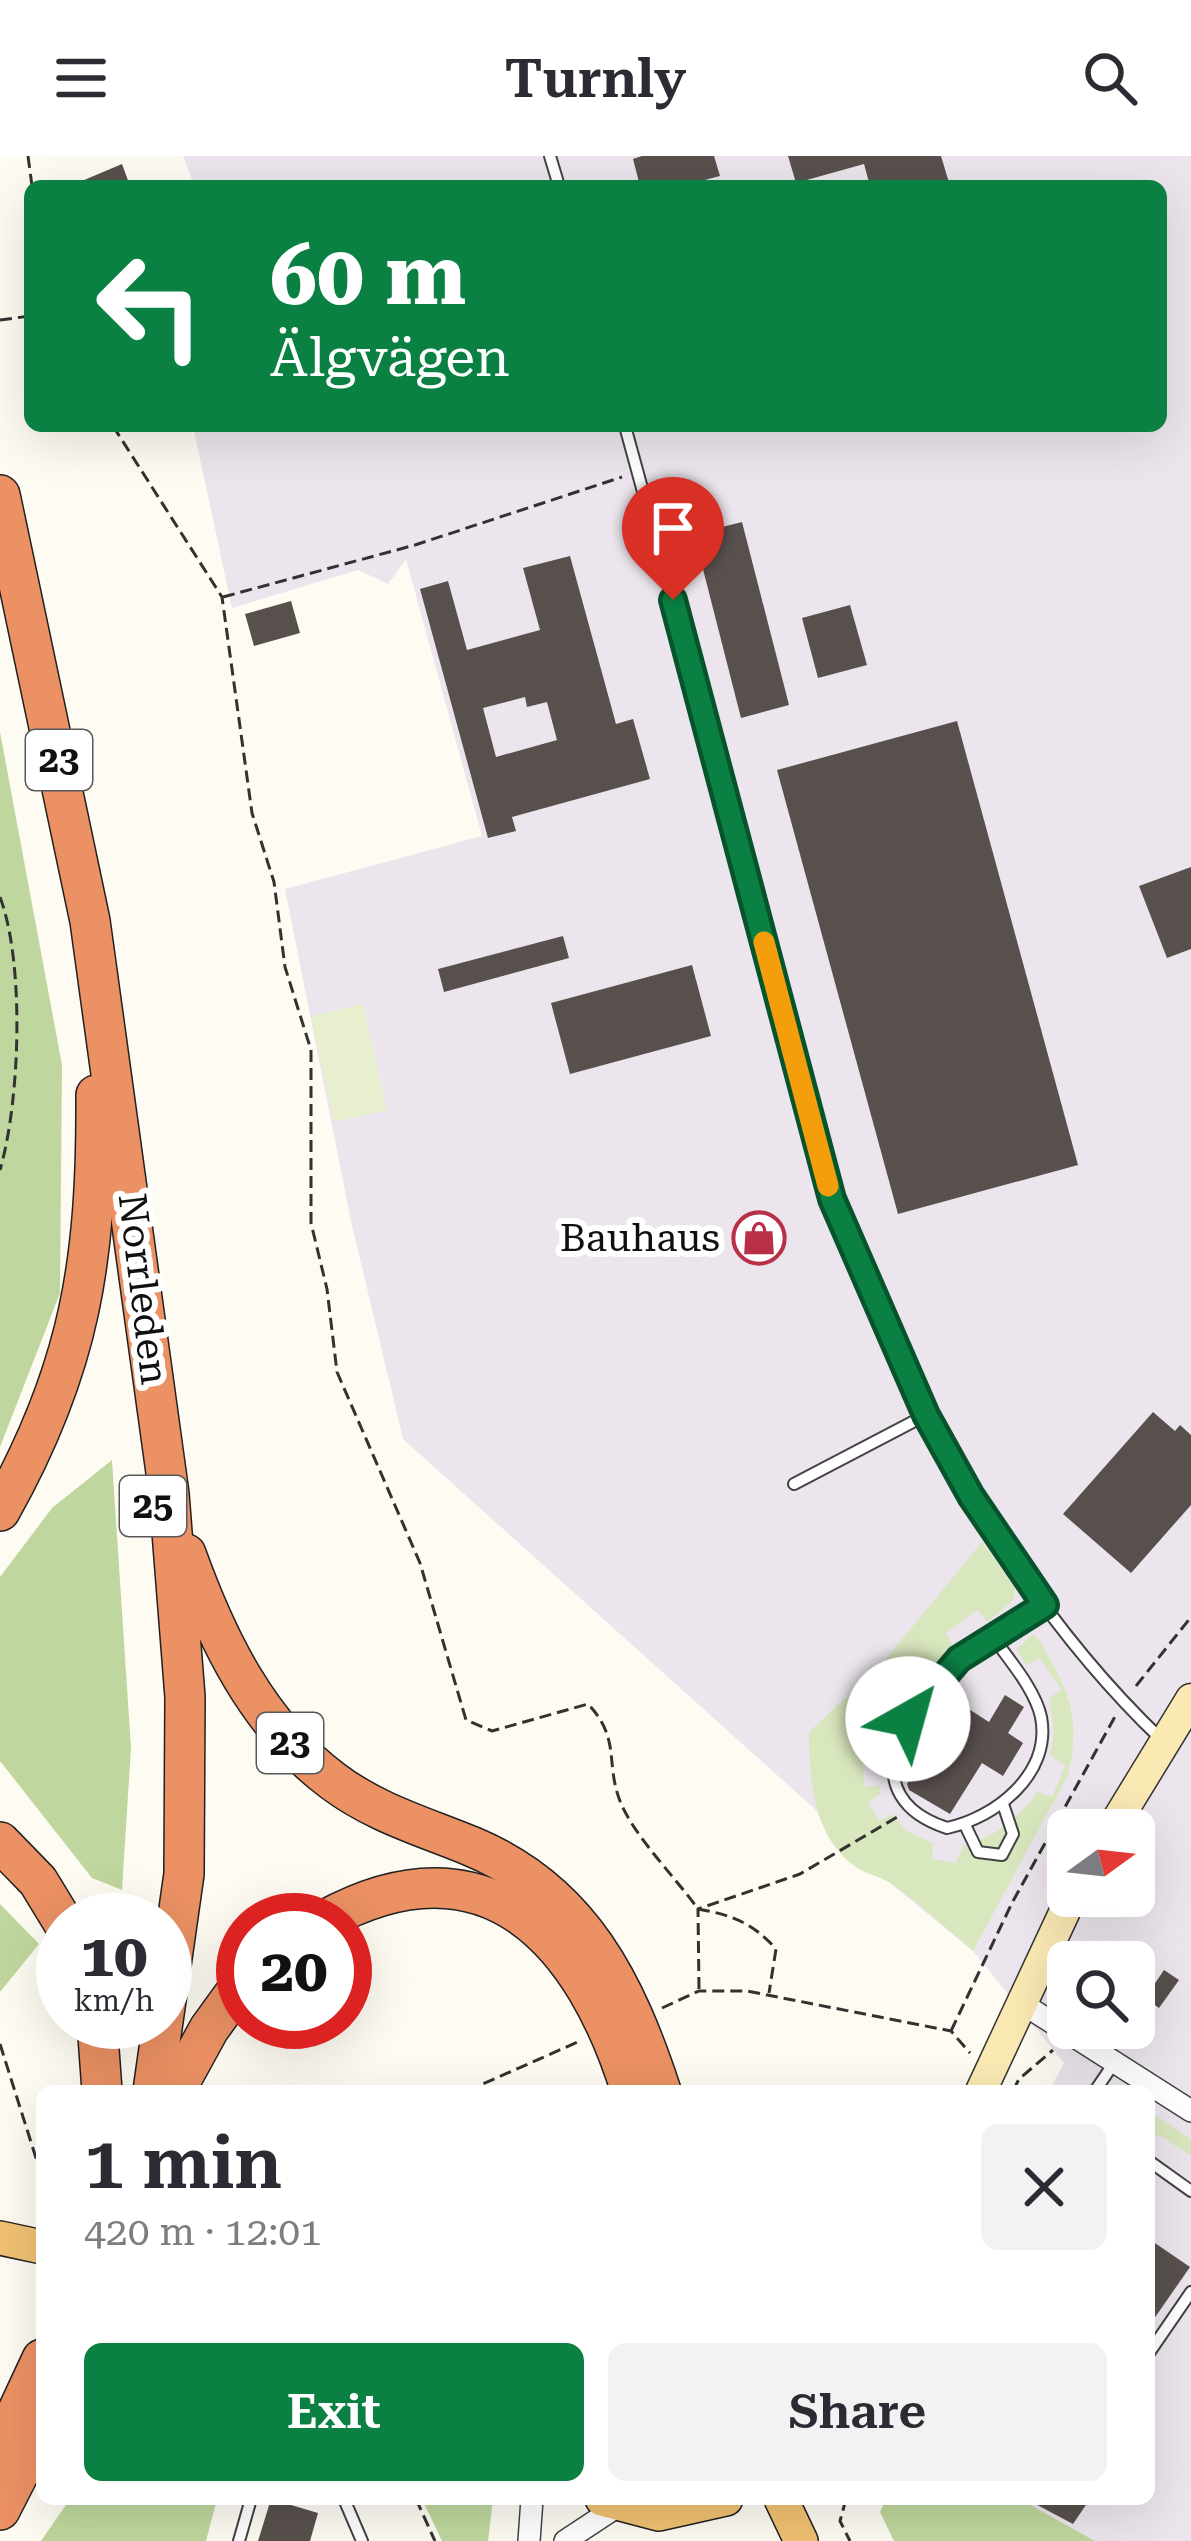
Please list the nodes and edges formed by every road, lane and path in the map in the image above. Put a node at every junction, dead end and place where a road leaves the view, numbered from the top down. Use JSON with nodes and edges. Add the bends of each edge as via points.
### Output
{"nodes":[{"id":1,"x":117,"y":432,"type":"edge"},
{"id":2,"x":627,"y":432,"type":"edge"},
{"id":3,"x":638,"y":471,"type":"junction"},
{"id":4,"x":0,"y":495,"type":"edge"},
{"id":5,"x":0,"y":579,"type":"edge"},
{"id":6,"x":222,"y":598,"type":"junction"},
{"id":7,"x":0,"y":897,"type":"edge"},
{"id":8,"x":95,"y":1095,"type":"junction"},
{"id":9,"x":0,"y":1170,"type":"edge"},
{"id":10,"x":926,"y":1415,"type":"junction"},
{"id":11,"x":794,"y":1484,"type":"dead end"},
{"id":12,"x":169,"y":1493,"type":"junction"},
{"id":13,"x":0,"y":1511,"type":"edge"},
{"id":14,"x":1045,"y":1605,"type":"junction"},
{"id":15,"x":1191,"y":1617,"type":"edge"},
{"id":16,"x":993,"y":1637,"type":"junction"},
{"id":17,"x":1191,"y":1699,"type":"edge"},
{"id":18,"x":1123,"y":1703,"type":"junction"},
{"id":19,"x":1162,"y":1740,"type":"junction"},
{"id":20,"x":1003,"y":1804,"type":"junction"},
{"id":21,"x":1123,"y":1809,"type":"edge"},
{"id":22,"x":908,"y":1811,"type":"junction"},
{"id":23,"x":965,"y":1825,"type":"junction"},
{"id":24,"x":0,"y":1842,"type":"edge"},
{"id":25,"x":45,"y":1893,"type":"edge"},
{"id":26,"x":163,"y":1893,"type":"edge"},
{"id":27,"x":372,"y":1899,"type":"edge"},
{"id":28,"x":698,"y":1909,"type":"junction"},
{"id":29,"x":1062,"y":1917,"type":"edge"},
{"id":30,"x":699,"y":1991,"type":"junction"},
{"id":31,"x":769,"y":1993,"type":"junction"},
{"id":32,"x":1020,"y":2002,"type":"junction"},
{"id":33,"x":648,"y":2014,"type":"dead end"},
{"id":34,"x":216,"y":2018,"type":"edge"},
{"id":35,"x":1047,"y":2018,"type":"edge"},
{"id":36,"x":951,"y":2031,"type":"junction"},
{"id":37,"x":580,"y":2041,"type":"dead end"},
{"id":38,"x":0,"y":2044,"type":"edge"},
{"id":39,"x":99,"y":2049,"type":"edge"},
{"id":40,"x":143,"y":2049,"type":"edge"},
{"id":41,"x":1055,"y":2049,"type":"edge"},
{"id":42,"x":1098,"y":2049,"type":"edge"},
{"id":43,"x":1116,"y":2060,"type":"junction"},
{"id":44,"x":983,"y":2082,"type":"edge"},
{"id":45,"x":102,"y":2085,"type":"edge"},
{"id":46,"x":135,"y":2085,"type":"edge"},
{"id":47,"x":154,"y":2085,"type":"edge"},
{"id":48,"x":179,"y":2085,"type":"edge"},
{"id":49,"x":481,"y":2085,"type":"edge"},
{"id":50,"x":630,"y":2085,"type":"edge"},
{"id":51,"x":659,"y":2085,"type":"edge"},
{"id":52,"x":1016,"y":2085,"type":"edge"},
{"id":53,"x":1099,"y":2085,"type":"edge"},
{"id":54,"x":1153,"y":2085,"type":"edge"},
{"id":55,"x":1155,"y":2087,"type":"edge"},
{"id":56,"x":1191,"y":2111,"type":"edge"},
{"id":57,"x":36,"y":2157,"type":"edge"},
{"id":58,"x":1155,"y":2165,"type":"edge"},
{"id":59,"x":1191,"y":2191,"type":"edge"},
{"id":60,"x":0,"y":2217,"type":"edge"},
{"id":61,"x":36,"y":2224,"type":"edge"},
{"id":62,"x":0,"y":2238,"type":"edge"},
{"id":63,"x":36,"y":2246,"type":"edge"},
{"id":64,"x":1191,"y":2292,"type":"edge"},
{"id":65,"x":1155,"y":2344,"type":"edge"},
{"id":66,"x":36,"y":2372,"type":"edge"},
{"id":67,"x":36,"y":2440,"type":"edge"},
{"id":68,"x":0,"y":2449,"type":"edge"},
{"id":69,"x":249,"y":2505,"type":"edge"},
{"id":70,"x":347,"y":2505,"type":"edge"},
{"id":71,"x":419,"y":2505,"type":"edge"},
{"id":72,"x":532,"y":2505,"type":"edge"},
{"id":73,"x":708,"y":2505,"type":"edge"},
{"id":74,"x":784,"y":2505,"type":"edge"},
{"id":75,"x":844,"y":2505,"type":"edge"},
{"id":76,"x":618,"y":2506,"type":"edge"},
{"id":77,"x":0,"y":2510,"type":"edge"},
{"id":78,"x":239,"y":2541,"type":"edge"},
{"id":79,"x":362,"y":2541,"type":"edge"},
{"id":80,"x":434,"y":2541,"type":"edge"},
{"id":81,"x":529,"y":2541,"type":"edge"},
{"id":82,"x":565,"y":2541,"type":"edge"},
{"id":83,"x":685,"y":2541,"type":"edge"},
{"id":84,"x":801,"y":2541,"type":"edge"},
{"id":85,"x":850,"y":2541,"type":"edge"}],
"edges":[{"from":1,"to":6,"type":"path"},
{"from":2,"to":3,"type":"lane"},
{"from":3,"to":6,"type":"path"},
{"from":3,"to":10,"type":"lane","via":[[832,1199]]},
{"from":4,"to":12,"type":"highway","name":"Norrleden","number":"23","via":[[68,801],[107,1026]]},
{"from":5,"to":8,"type":"highway","name":"Norrleden","number":"23","via":[[48,804]]},
{"from":6,"to":28,"type":"path","via":[[252,813],[311,1050],[311,1223],[353,1420],[412,1542],[466,1720],[491,1732],[588,1704],[610,1734],[620,1802]]},
{"from":7,"to":9,"type":"path","via":[[17,1036]]},
{"from":8,"to":13,"type":"highway","number":"23","via":[[97,1190],[77,1331],[56,1401]]},
{"from":8,"to":26,"type":"highway","name":"Norrleden","number":"25","via":[[164,1618]]},
{"from":10,"to":11,"type":"lane"},
{"from":10,"to":14,"type":"lane"},
{"from":12,"to":47,"type":"highway","name":"Norrleden","number":"25","via":[[184,1696],[184,1874]]},
{"from":12,"to":51,"type":"highway","number":"23","via":[[226,1650],[273,1726],[364,1802],[512,1865],[557,1899],[617,1977]]},
{"from":14,"to":16,"type":"lane"},
{"from":14,"to":18,"type":"lane"},
{"from":15,"to":18,"type":"path"},
{"from":16,"to":20,"type":"lane","via":[[1041,1717],[1035,1762]]},
{"from":16,"to":22,"type":"lane","via":[[944,1672],[908,1719],[891,1774]]},
{"from":17,"to":19,"type":"street"},
{"from":18,"to":19,"type":"lane"},
{"from":18,"to":36,"type":"path"},
{"from":19,"to":21,"type":"street"},
{"from":20,"to":23,"type":"lane"},
{"from":20,"to":23,"type":"lane","via":[[1013,1834],[1002,1856],[978,1852]]},
{"from":22,"to":23,"type":"lane","via":[[947,1828]]},
{"from":22,"to":28,"type":"path","via":[[800,1874]]},
{"from":24,"to":25,"type":"highway"},
{"from":27,"to":50,"type":"highway","via":[[437,1888],[524,1916],[556,1940],[597,1997]]},
{"from":28,"to":30,"type":"path"},
{"from":28,"to":31,"type":"path","via":[[733,1915],[776,1949]]},
{"from":29,"to":32,"type":"street"},
{"from":30,"to":31,"type":"path"},
{"from":30,"to":33,"type":"path"},
{"from":31,"to":36,"type":"path"},
{"from":32,"to":35,"type":"street"},
{"from":32,"to":44,"type":"street"},
{"from":34,"to":48,"type":"highway"},
{"from":36,"to":44,"type":"path"},
{"from":37,"to":49,"type":"path"},
{"from":38,"to":57,"type":"path"},
{"from":39,"to":45,"type":"highway"},
{"from":40,"to":46,"type":"highway"},
{"from":41,"to":52,"type":"path"},
{"from":42,"to":43,"type":"street"},
{"from":43,"to":53,"type":"lane"},
{"from":43,"to":54,"type":"street"},
{"from":55,"to":56,"type":"street"},
{"from":58,"to":59,"type":"lane"},
{"from":60,"to":61,"type":"main road"},
{"from":62,"to":63,"type":"main road"},
{"from":64,"to":65,"type":"lane"},
{"from":66,"to":68,"type":"highway"},
{"from":67,"to":77,"type":"highway"},
{"from":69,"to":78,"type":"lane"},
{"from":70,"to":79,"type":"lane"},
{"from":71,"to":80,"type":"path"},
{"from":72,"to":81,"type":"street"},
{"from":73,"to":76,"type":"main road","via":[[684,2513]]},
{"from":74,"to":84,"type":"main road"},
{"from":75,"to":85,"type":"path","via":[[840,2521]]},
{"from":76,"to":82,"type":"street"},
{"from":76,"to":83,"type":"main road"}]}
